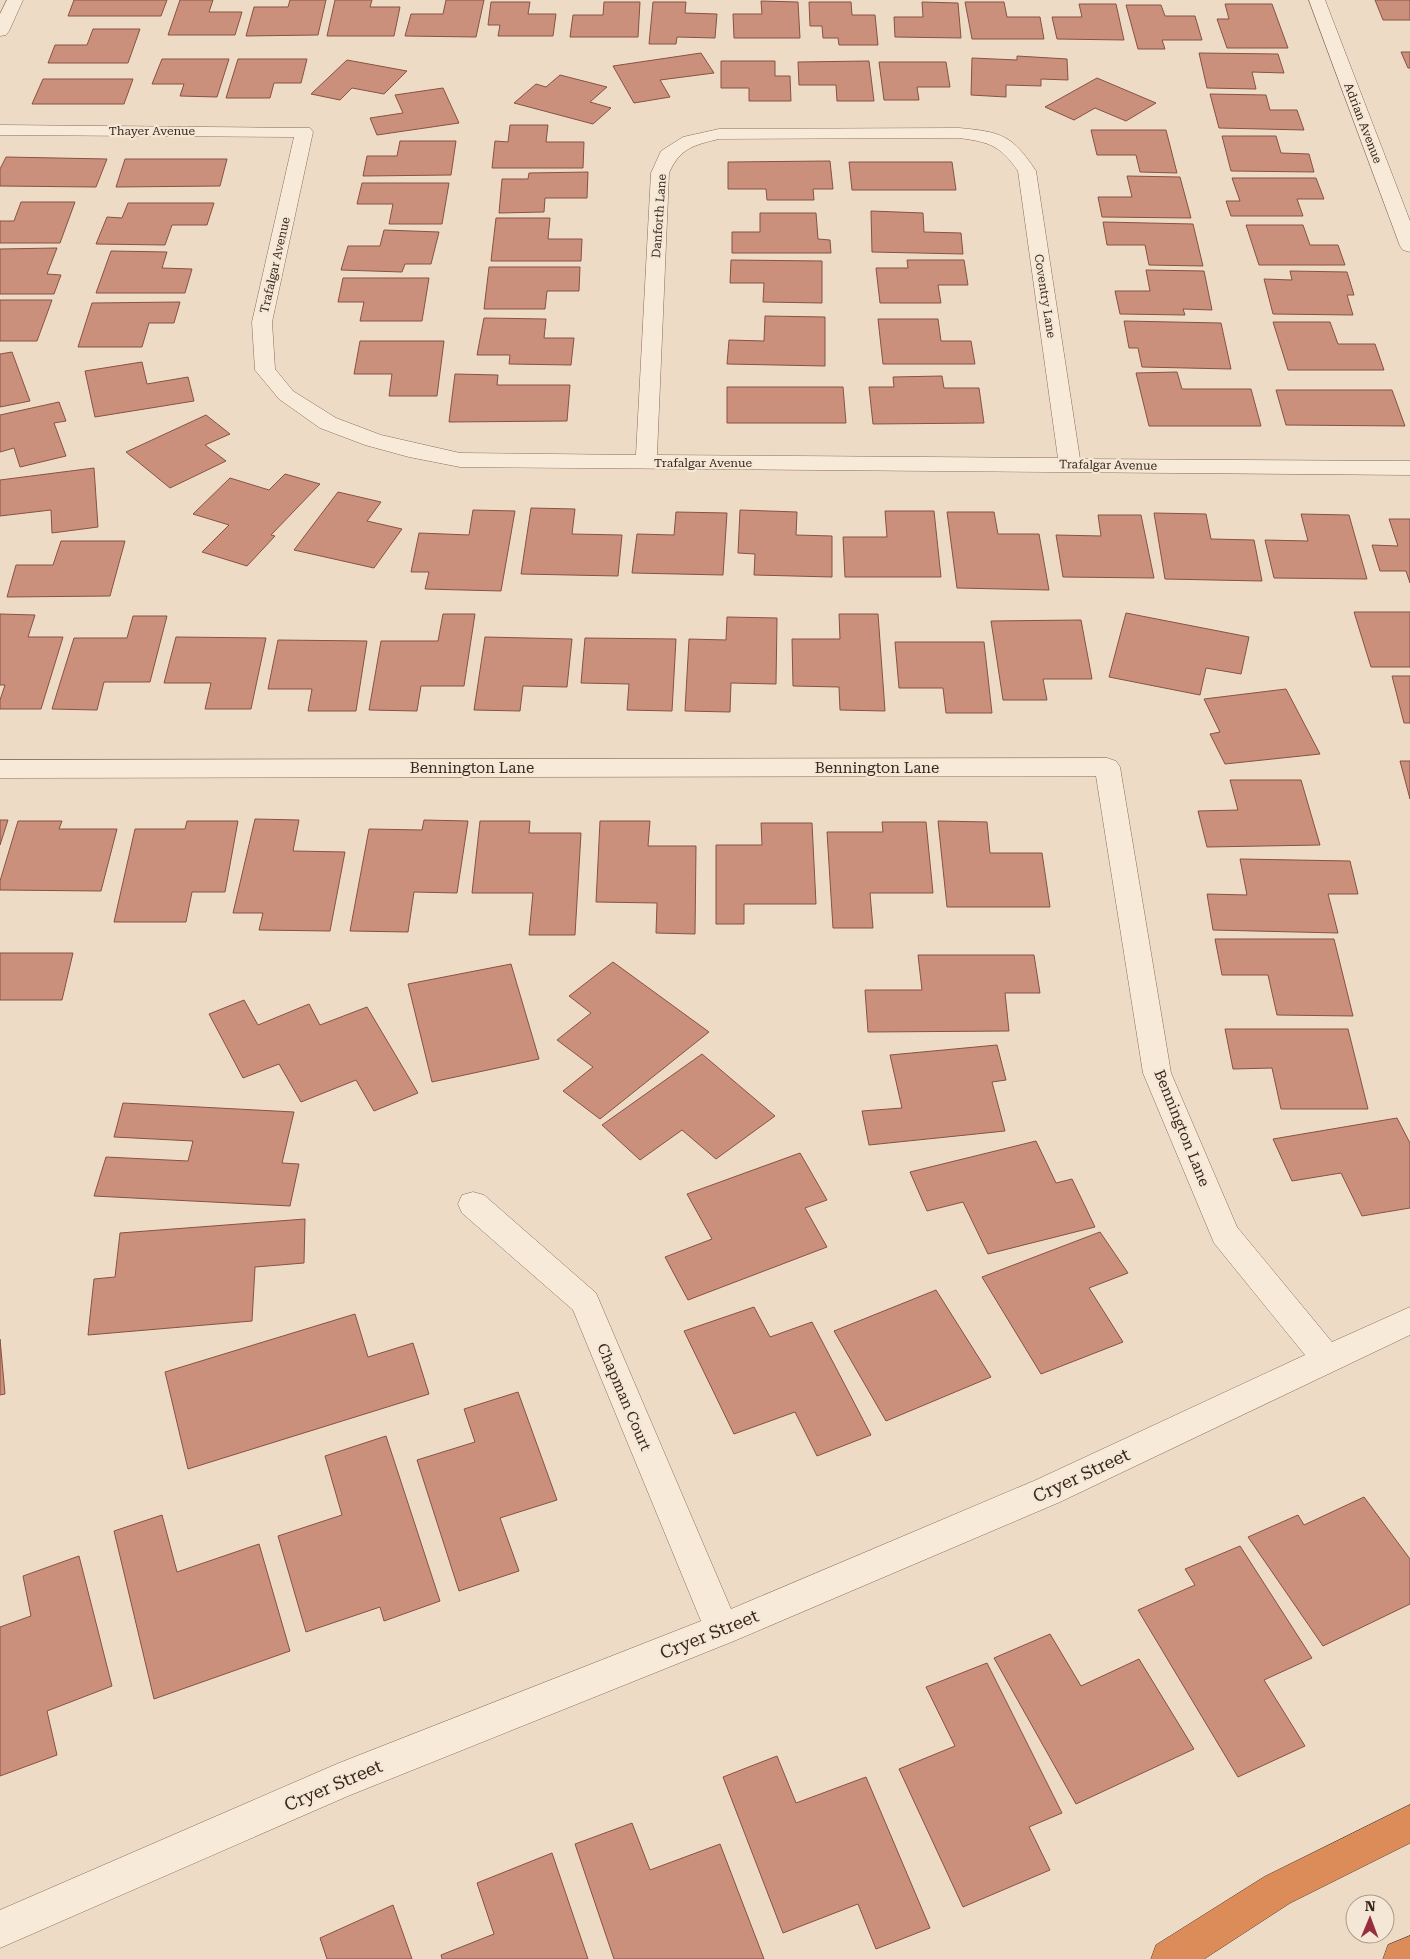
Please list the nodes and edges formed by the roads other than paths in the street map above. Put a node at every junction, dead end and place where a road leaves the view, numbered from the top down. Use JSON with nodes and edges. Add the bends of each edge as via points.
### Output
{"nodes":[{"id":1,"x":15,"y":0,"type":"edge"},
{"id":2,"x":1317,"y":0,"type":"edge"},
{"id":3,"x":0,"y":31,"type":"edge"},
{"id":4,"x":0,"y":130,"type":"edge"},
{"id":5,"x":304,"y":132,"type":"joint"},
{"id":6,"x":998,"y":138,"type":"joint"},
{"id":7,"x":1410,"y":246,"type":"edge"},
{"id":8,"x":646,"y":463,"type":"junction"},
{"id":9,"x":1070,"y":465,"type":"junction"},
{"id":10,"x":1410,"y":468,"type":"edge"},
{"id":11,"x":0,"y":769,"type":"edge"},
{"id":12,"x":473,"y":1204,"type":"dead end"},
{"id":13,"x":1410,"y":1320,"type":"edge"},
{"id":14,"x":1328,"y":1360,"type":"junction"},
{"id":15,"x":722,"y":1629,"type":"junction"},
{"id":16,"x":1410,"y":1823,"type":"edge"},
{"id":17,"x":0,"y":1930,"type":"edge"},
{"id":18,"x":1410,"y":1955,"type":"edge"},
{"id":19,"x":1170,"y":1959,"type":"edge"},
{"id":20,"x":1402,"y":1959,"type":"edge"}],
"edges":[{"from":1,"to":3,"type":"street"},
{"from":2,"to":7,"type":"street","name":"Adrian Avenue"},
{"from":4,"to":5,"type":"street","name":"Thayer Avenue"},
{"from":5,"to":8,"type":"street","name":"Trafalgar Avenue","via":[[262,322],[265,370],[286,395],[328,423],[373,440],[460,460]]},
{"from":6,"to":8,"type":"street","name":"Danforth Lane","via":[[959,133],[719,134],[689,141],[668,155],[660,173]]},
{"from":6,"to":9,"type":"street","name":"Coventry Lane","via":[[1015,153],[1027,172]]},
{"from":8,"to":9,"type":"street","name":"Trafalgar Avenue"},
{"from":9,"to":10,"type":"street","name":"Trafalgar Avenue"},
{"from":11,"to":14,"type":"street","name":"Bennington Lane","via":[[1107,767],[1157,1073],[1226,1234]]},
{"from":12,"to":15,"type":"street","name":"Chapman Court","via":[[585,1302]]},
{"from":13,"to":14,"type":"street","name":"Cryer Street"},
{"from":14,"to":15,"type":"street","name":"Cryer Street","via":[[1048,1491]]},
{"from":15,"to":17,"type":"street","name":"Cryer Street","via":[[339,1781]]},
{"from":16,"to":19,"type":"highway","via":[[1277,1890]]},
{"from":18,"to":20,"type":"highway"}]}
